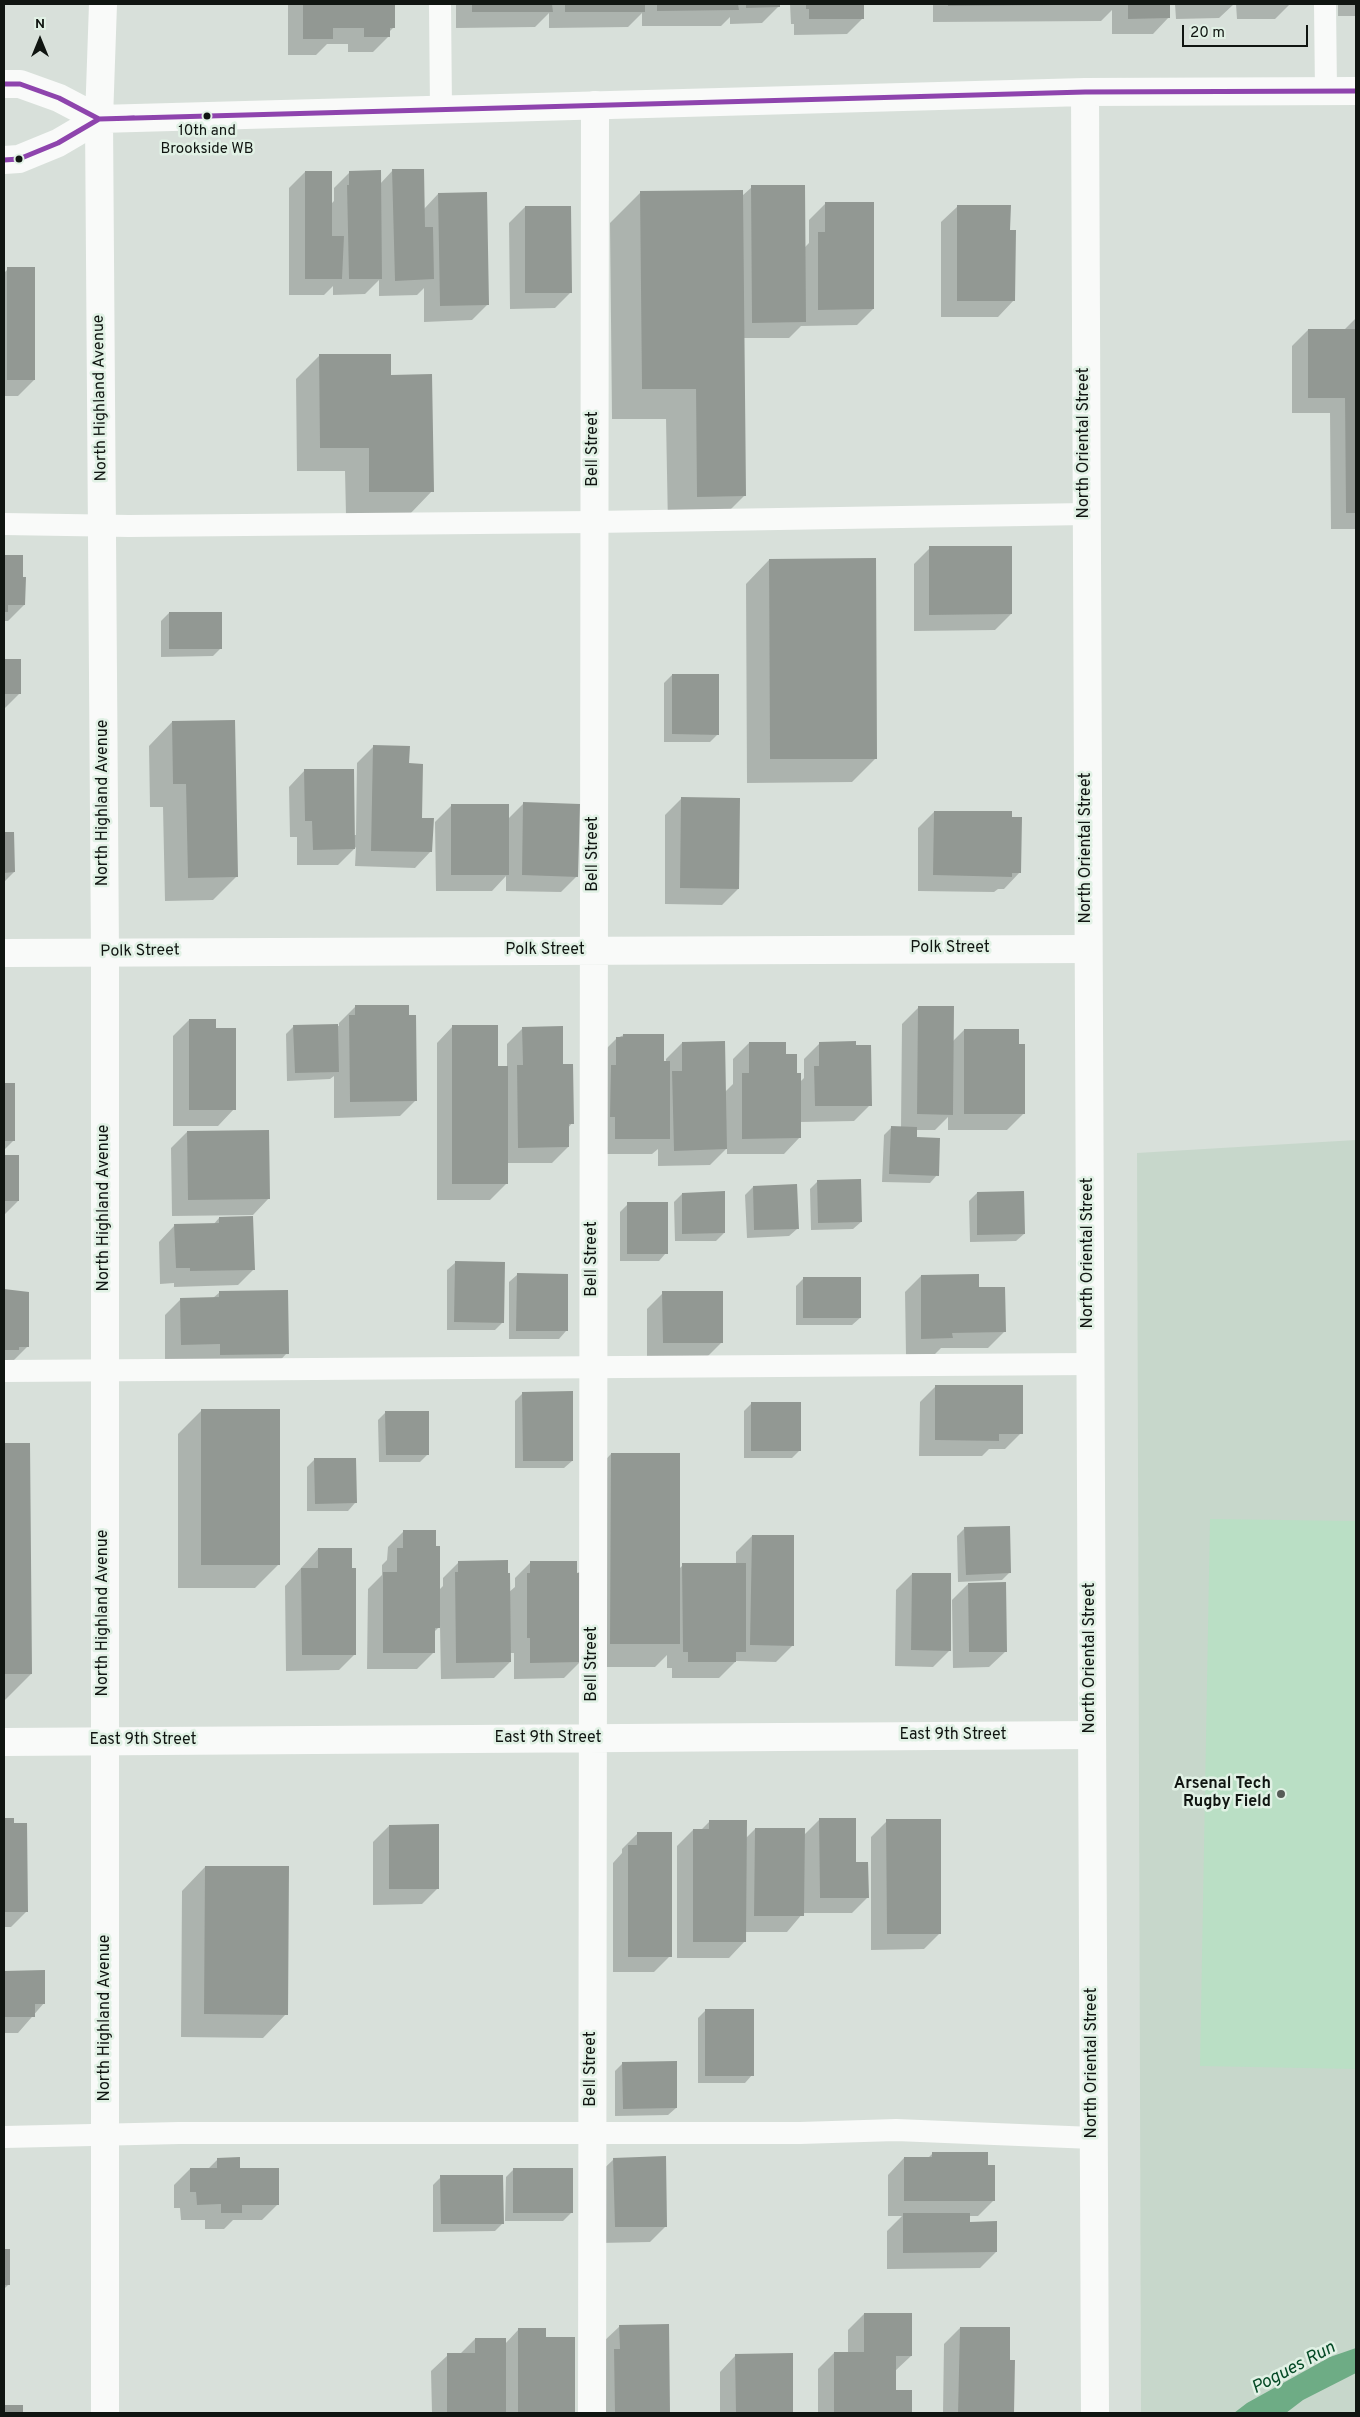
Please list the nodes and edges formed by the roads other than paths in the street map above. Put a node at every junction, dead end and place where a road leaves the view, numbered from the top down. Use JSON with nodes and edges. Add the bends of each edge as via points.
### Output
{"nodes":[{"id":1,"x":102,"y":4,"type":"edge"},
{"id":2,"x":440,"y":4,"type":"edge"},
{"id":3,"x":1325,"y":4,"type":"edge"},
{"id":4,"x":4,"y":84,"type":"edge"},
{"id":5,"x":1356,"y":91,"type":"edge"},
{"id":6,"x":1085,"y":92,"type":"junction"},
{"id":7,"x":1326,"y":92,"type":"junction"},
{"id":8,"x":595,"y":105,"type":"junction"},
{"id":9,"x":441,"y":109,"type":"junction"},
{"id":10,"x":99,"y":119,"type":"junction"},
{"id":11,"x":4,"y":160,"type":"edge"},
{"id":12,"x":1086,"y":514,"type":"junction"},
{"id":13,"x":594,"y":522,"type":"junction"},
{"id":14,"x":4,"y":524,"type":"edge"},
{"id":15,"x":102,"y":525,"type":"junction"},
{"id":16,"x":1087,"y":949,"type":"junction"},
{"id":17,"x":594,"y":951,"type":"junction"},
{"id":18,"x":4,"y":953,"type":"edge"},
{"id":19,"x":105,"y":953,"type":"junction"},
{"id":20,"x":1090,"y":1364,"type":"junction"},
{"id":21,"x":593,"y":1367,"type":"junction"},
{"id":22,"x":4,"y":1371,"type":"edge"},
{"id":23,"x":104,"y":1371,"type":"junction"},
{"id":24,"x":1092,"y":1735,"type":"junction"},
{"id":25,"x":592,"y":1739,"type":"junction"},
{"id":26,"x":4,"y":1742,"type":"edge"},
{"id":27,"x":104,"y":1742,"type":"junction"},
{"id":28,"x":592,"y":2133,"type":"junction"},
{"id":29,"x":106,"y":2135,"type":"junction"},
{"id":30,"x":4,"y":2137,"type":"edge"},
{"id":31,"x":1093,"y":2138,"type":"junction"},
{"id":32,"x":105,"y":2413,"type":"edge"},
{"id":33,"x":592,"y":2413,"type":"edge"},
{"id":34,"x":1095,"y":2413,"type":"edge"}],
"edges":[{"from":1,"to":10,"type":"street","name":"North Highland Avenue"},
{"from":2,"to":9,"type":"lane"},
{"from":3,"to":7,"type":"lane"},
{"from":4,"to":10,"type":"street","via":[[20,84],[59,98]]},
{"from":5,"to":7,"type":"street"},
{"from":6,"to":7,"type":"street"},
{"from":6,"to":8,"type":"street"},
{"from":6,"to":12,"type":"street","name":"North Oriental Street"},
{"from":8,"to":9,"type":"street"},
{"from":8,"to":13,"type":"street","name":"Bell Street"},
{"from":9,"to":10,"type":"street"},
{"from":10,"to":11,"type":"street","via":[[19,160]]},
{"from":10,"to":15,"type":"street","name":"North Highland Avenue"},
{"from":12,"to":13,"type":"lane"},
{"from":12,"to":16,"type":"street","name":"North Oriental Street"},
{"from":13,"to":15,"type":"lane"},
{"from":13,"to":17,"type":"street","name":"Bell Street"},
{"from":14,"to":15,"type":"lane"},
{"from":15,"to":19,"type":"street","name":"North Highland Avenue"},
{"from":16,"to":17,"type":"street","name":"Polk Street"},
{"from":16,"to":20,"type":"street","name":"North Oriental Street"},
{"from":17,"to":19,"type":"street","name":"Polk Street"},
{"from":17,"to":21,"type":"street","name":"Bell Street"},
{"from":18,"to":19,"type":"street","name":"Polk Street"},
{"from":19,"to":23,"type":"street","name":"North Highland Avenue"},
{"from":20,"to":21,"type":"lane"},
{"from":20,"to":24,"type":"street","name":"North Oriental Street"},
{"from":21,"to":23,"type":"lane"},
{"from":21,"to":25,"type":"street","name":"Bell Street"},
{"from":22,"to":23,"type":"lane"},
{"from":23,"to":27,"type":"street","name":"North Highland Avenue"},
{"from":24,"to":25,"type":"street","name":"East 9th Street"},
{"from":24,"to":31,"type":"street","name":"North Oriental Street"},
{"from":25,"to":27,"type":"street","name":"East 9th Street"},
{"from":25,"to":28,"type":"street","name":"Bell Street"},
{"from":26,"to":27,"type":"street","name":"East 9th Street"},
{"from":27,"to":29,"type":"street","name":"North Highland Avenue"},
{"from":28,"to":29,"type":"lane"},
{"from":28,"to":31,"type":"lane","via":[[896,2130]]},
{"from":28,"to":33,"type":"street","name":"Bell Street"},
{"from":29,"to":30,"type":"lane"},
{"from":29,"to":32,"type":"street","name":"North Highland Avenue"},
{"from":31,"to":34,"type":"street","name":"North Oriental Street"}]}
